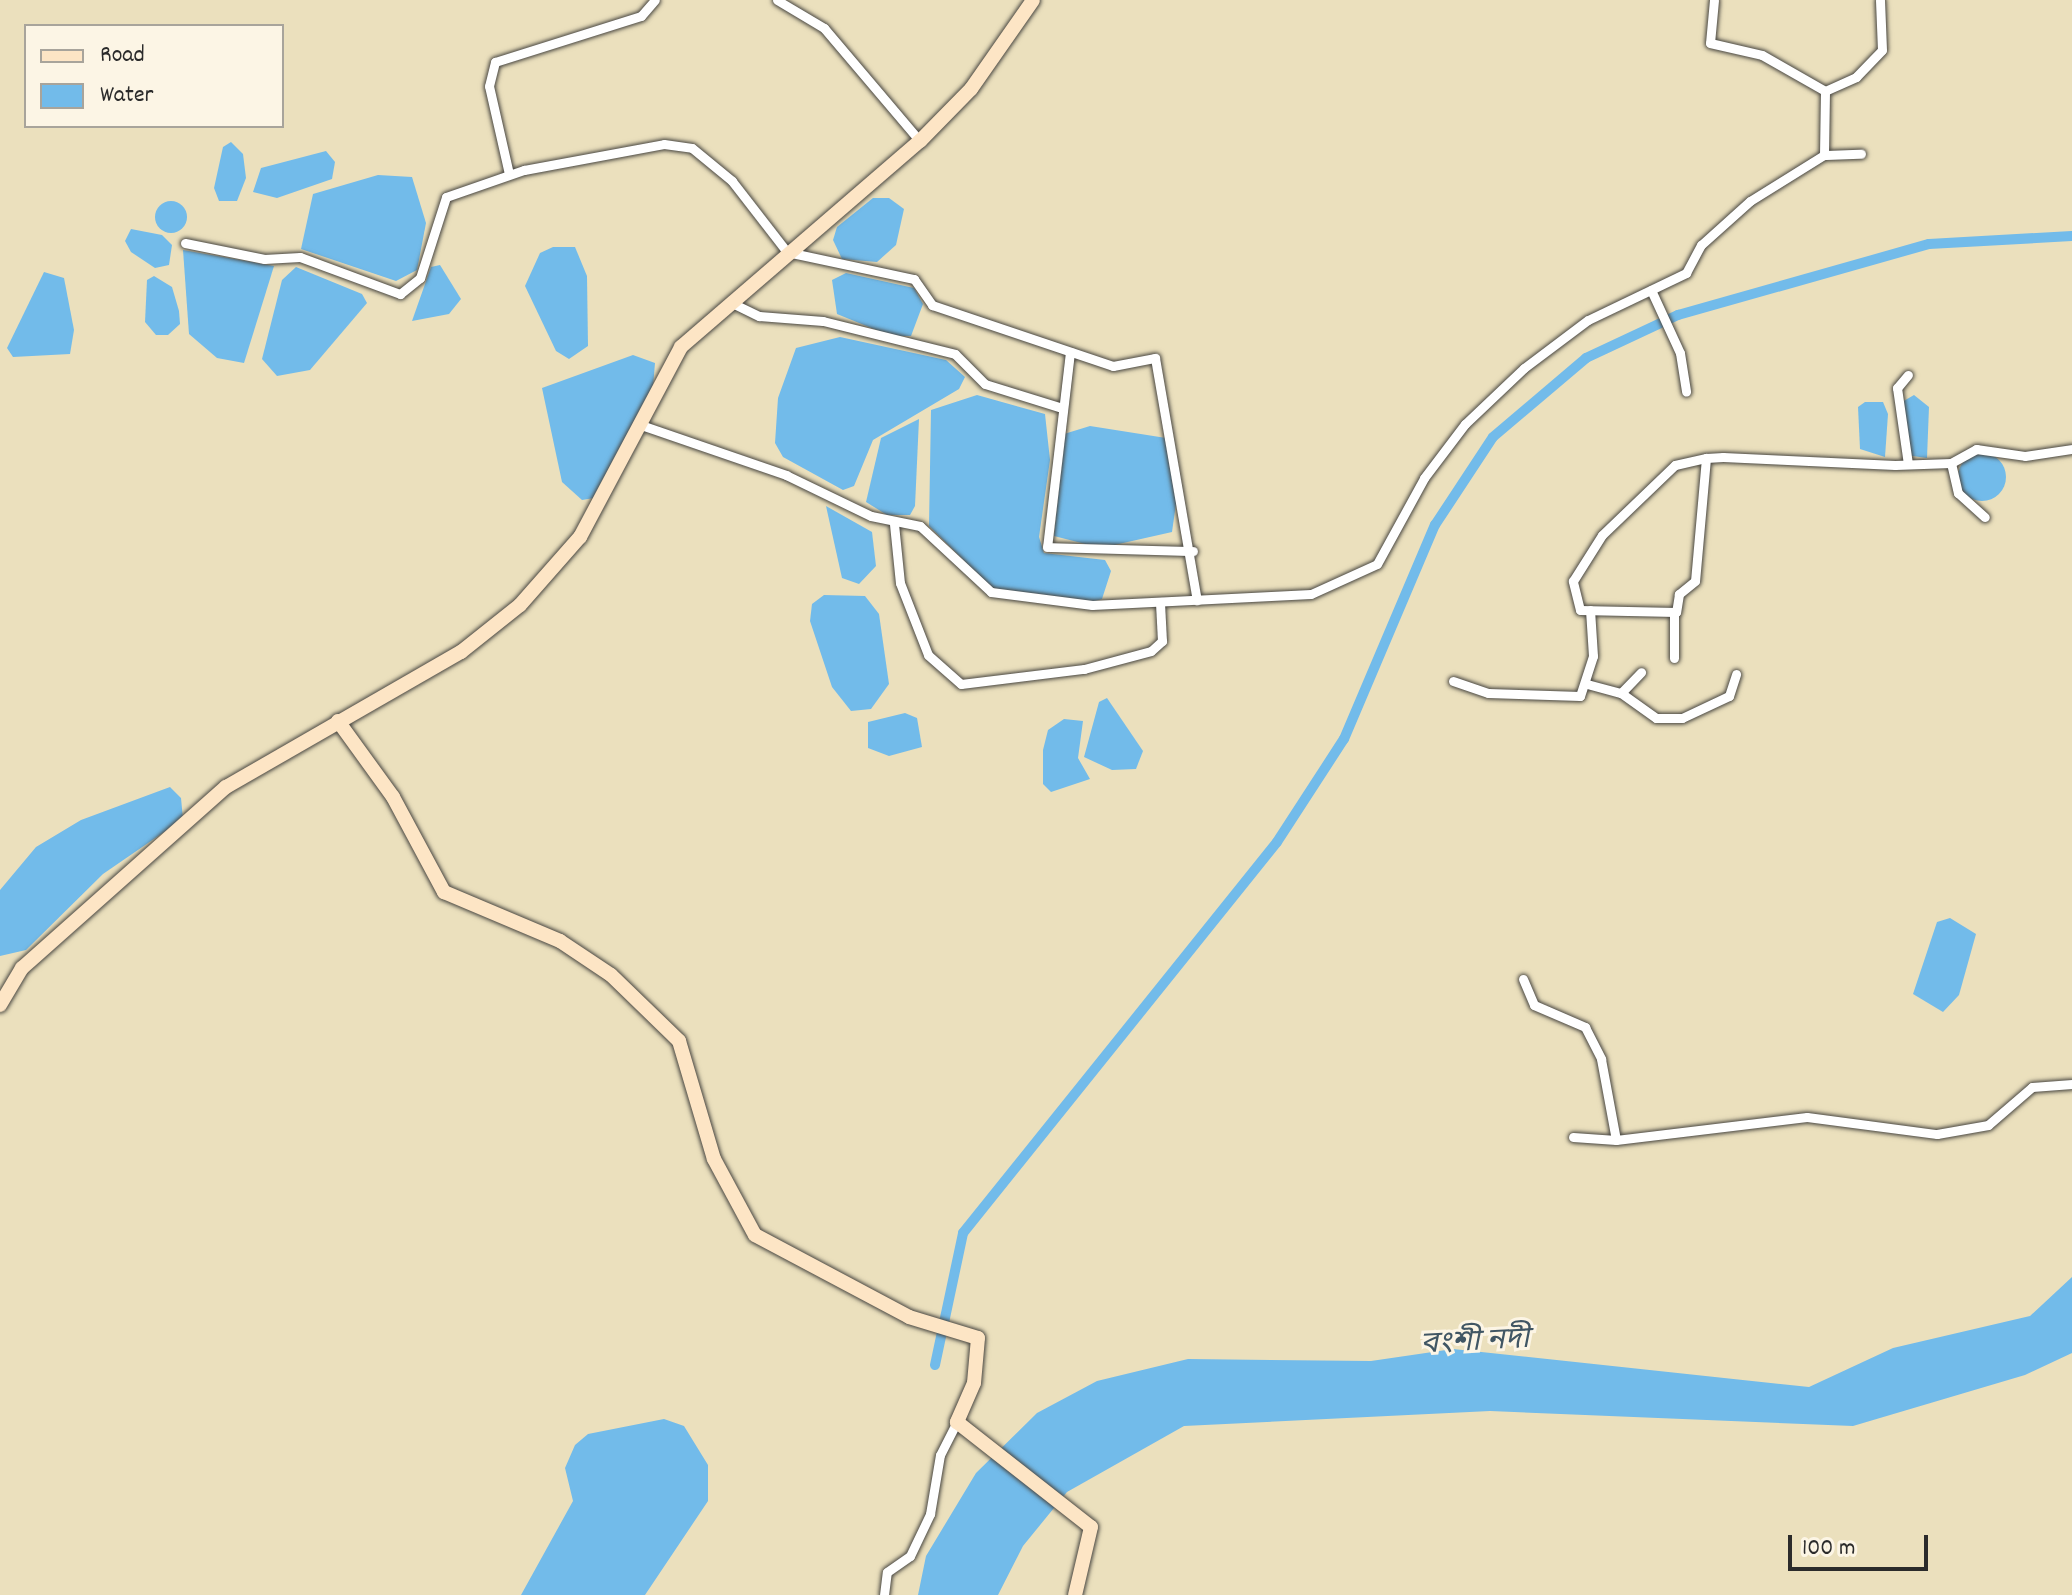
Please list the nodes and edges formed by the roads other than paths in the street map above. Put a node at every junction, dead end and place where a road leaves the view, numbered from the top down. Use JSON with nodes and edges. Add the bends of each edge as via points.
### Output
{"nodes":[{"id":1,"x":655,"y":0,"type":"edge"},
{"id":2,"x":777,"y":0,"type":"edge"},
{"id":3,"x":1033,"y":0,"type":"edge"},
{"id":4,"x":1714,"y":0,"type":"edge"},
{"id":5,"x":1880,"y":0,"type":"edge"},
{"id":6,"x":1825,"y":91,"type":"junction"},
{"id":7,"x":920,"y":141,"type":"junction"},
{"id":8,"x":1861,"y":154,"type":"dead end"},
{"id":9,"x":1824,"y":155,"type":"junction"},
{"id":10,"x":509,"y":174,"type":"junction"},
{"id":11,"x":185,"y":243,"type":"dead end"},
{"id":12,"x":787,"y":252,"type":"junction"},
{"id":13,"x":1652,"y":292,"type":"junction"},
{"id":14,"x":732,"y":303,"type":"junction"},
{"id":15,"x":1070,"y":352,"type":"junction"},
{"id":16,"x":1908,"y":375,"type":"dead end"},
{"id":17,"x":1686,"y":392,"type":"dead end"},
{"id":18,"x":1059,"y":407,"type":"junction"},
{"id":19,"x":638,"y":424,"type":"junction"},
{"id":20,"x":2072,"y":449,"type":"edge"},
{"id":21,"x":1706,"y":458,"type":"junction"},
{"id":22,"x":1951,"y":463,"type":"junction"},
{"id":23,"x":1908,"y":464,"type":"junction"},
{"id":24,"x":1985,"y":517,"type":"dead end"},
{"id":25,"x":894,"y":524,"type":"junction"},
{"id":26,"x":1193,"y":551,"type":"junction"},
{"id":27,"x":1197,"y":600,"type":"junction"},
{"id":28,"x":1160,"y":602,"type":"junction"},
{"id":29,"x":1590,"y":610,"type":"junction"},
{"id":30,"x":1674,"y":613,"type":"junction"},
{"id":31,"x":1674,"y":658,"type":"dead end"},
{"id":32,"x":1641,"y":672,"type":"dead end"},
{"id":33,"x":1736,"y":674,"type":"dead end"},
{"id":34,"x":1453,"y":681,"type":"dead end"},
{"id":35,"x":1587,"y":684,"type":"junction"},
{"id":36,"x":1621,"y":693,"type":"junction"},
{"id":37,"x":338,"y":721,"type":"junction"},
{"id":38,"x":1523,"y":979,"type":"dead end"},
{"id":39,"x":0,"y":1005,"type":"edge"},
{"id":40,"x":2072,"y":1084,"type":"edge"},
{"id":41,"x":1573,"y":1137,"type":"dead end"},
{"id":42,"x":1616,"y":1140,"type":"junction"},
{"id":43,"x":960,"y":1424,"type":"junction"},
{"id":44,"x":884,"y":1595,"type":"edge"},
{"id":45,"x":1075,"y":1595,"type":"edge"}],
"edges":[{"from":1,"to":10,"type":"street","via":[[641,16],[495,62],[489,86]]},
{"from":2,"to":7,"type":"street","via":[[824,28]]},
{"from":3,"to":7,"type":"street","via":[[971,89]]},
{"from":4,"to":6,"type":"street","via":[[1710,43],[1762,55]]},
{"from":5,"to":6,"type":"street","via":[[1882,50],[1856,77]]},
{"from":6,"to":9,"type":"street"},
{"from":7,"to":12,"type":"street"},
{"from":8,"to":9,"type":"street"},
{"from":9,"to":13,"type":"street","via":[[1760,194],[1701,245],[1686,273]]},
{"from":10,"to":11,"type":"street","via":[[446,197],[420,278],[400,294],[300,257],[287,261]]},
{"from":10,"to":12,"type":"street","via":[[664,144],[692,148],[732,181]]},
{"from":12,"to":14,"type":"street"},
{"from":12,"to":15,"type":"street","via":[[914,279],[932,305]]},
{"from":13,"to":17,"type":"street","via":[[1669,343],[1680,353]]},
{"from":13,"to":27,"type":"street","via":[[1566,334],[1465,424],[1424,478],[1372,570],[1311,594]]},
{"from":14,"to":18,"type":"street","via":[[759,316],[823,321],[955,354],[985,384]]},
{"from":14,"to":19,"type":"street","via":[[681,347]]},
{"from":15,"to":18,"type":"street"},
{"from":15,"to":26,"type":"street","via":[[1113,366],[1155,358],[1182,497],[1180,521]]},
{"from":16,"to":23,"type":"street","via":[[1897,388]]},
{"from":18,"to":26,"type":"street","via":[[1047,547]]},
{"from":19,"to":25,"type":"street","via":[[710,445]]},
{"from":19,"to":37,"type":"street","via":[[580,537],[520,605],[461,652]]},
{"from":20,"to":22,"type":"street","via":[[2025,456],[1976,449]]},
{"from":21,"to":23,"type":"street"},
{"from":21,"to":29,"type":"street","via":[[1675,465],[1602,535],[1572,590],[1580,610]]},
{"from":21,"to":30,"type":"street","via":[[1695,581],[1679,594]]},
{"from":22,"to":23,"type":"street"},
{"from":22,"to":24,"type":"street","via":[[1958,493]]},
{"from":25,"to":28,"type":"street","via":[[928,531],[991,592],[1061,604]]},
{"from":25,"to":28,"type":"street","via":[[900,583],[928,655],[961,684],[1084,669],[1151,651],[1162,641]]},
{"from":26,"to":27,"type":"street"},
{"from":27,"to":28,"type":"street"},
{"from":29,"to":30,"type":"street"},
{"from":29,"to":35,"type":"street"},
{"from":30,"to":31,"type":"street"},
{"from":32,"to":36,"type":"street"},
{"from":33,"to":36,"type":"street","via":[[1729,696],[1682,718],[1656,718]]},
{"from":34,"to":35,"type":"street","via":[[1488,693],[1574,698]]},
{"from":35,"to":36,"type":"street"},
{"from":37,"to":39,"type":"street","via":[[217,794],[22,968]]},
{"from":37,"to":43,"type":"street","via":[[393,797],[444,892],[560,941],[611,975],[679,1041],[714,1159],[755,1235],[909,1317],[981,1343]]},
{"from":38,"to":42,"type":"street","via":[[1534,1005],[1585,1027],[1601,1059]]},
{"from":40,"to":42,"type":"street","via":[[2032,1087],[1988,1125],[1966,1131],[1907,1134],[1807,1117]]},
{"from":41,"to":42,"type":"street"},
{"from":43,"to":44,"type":"street","via":[[940,1455],[930,1514],[910,1556],[887,1572]]},
{"from":43,"to":45,"type":"street","via":[[1093,1530]]}]}
